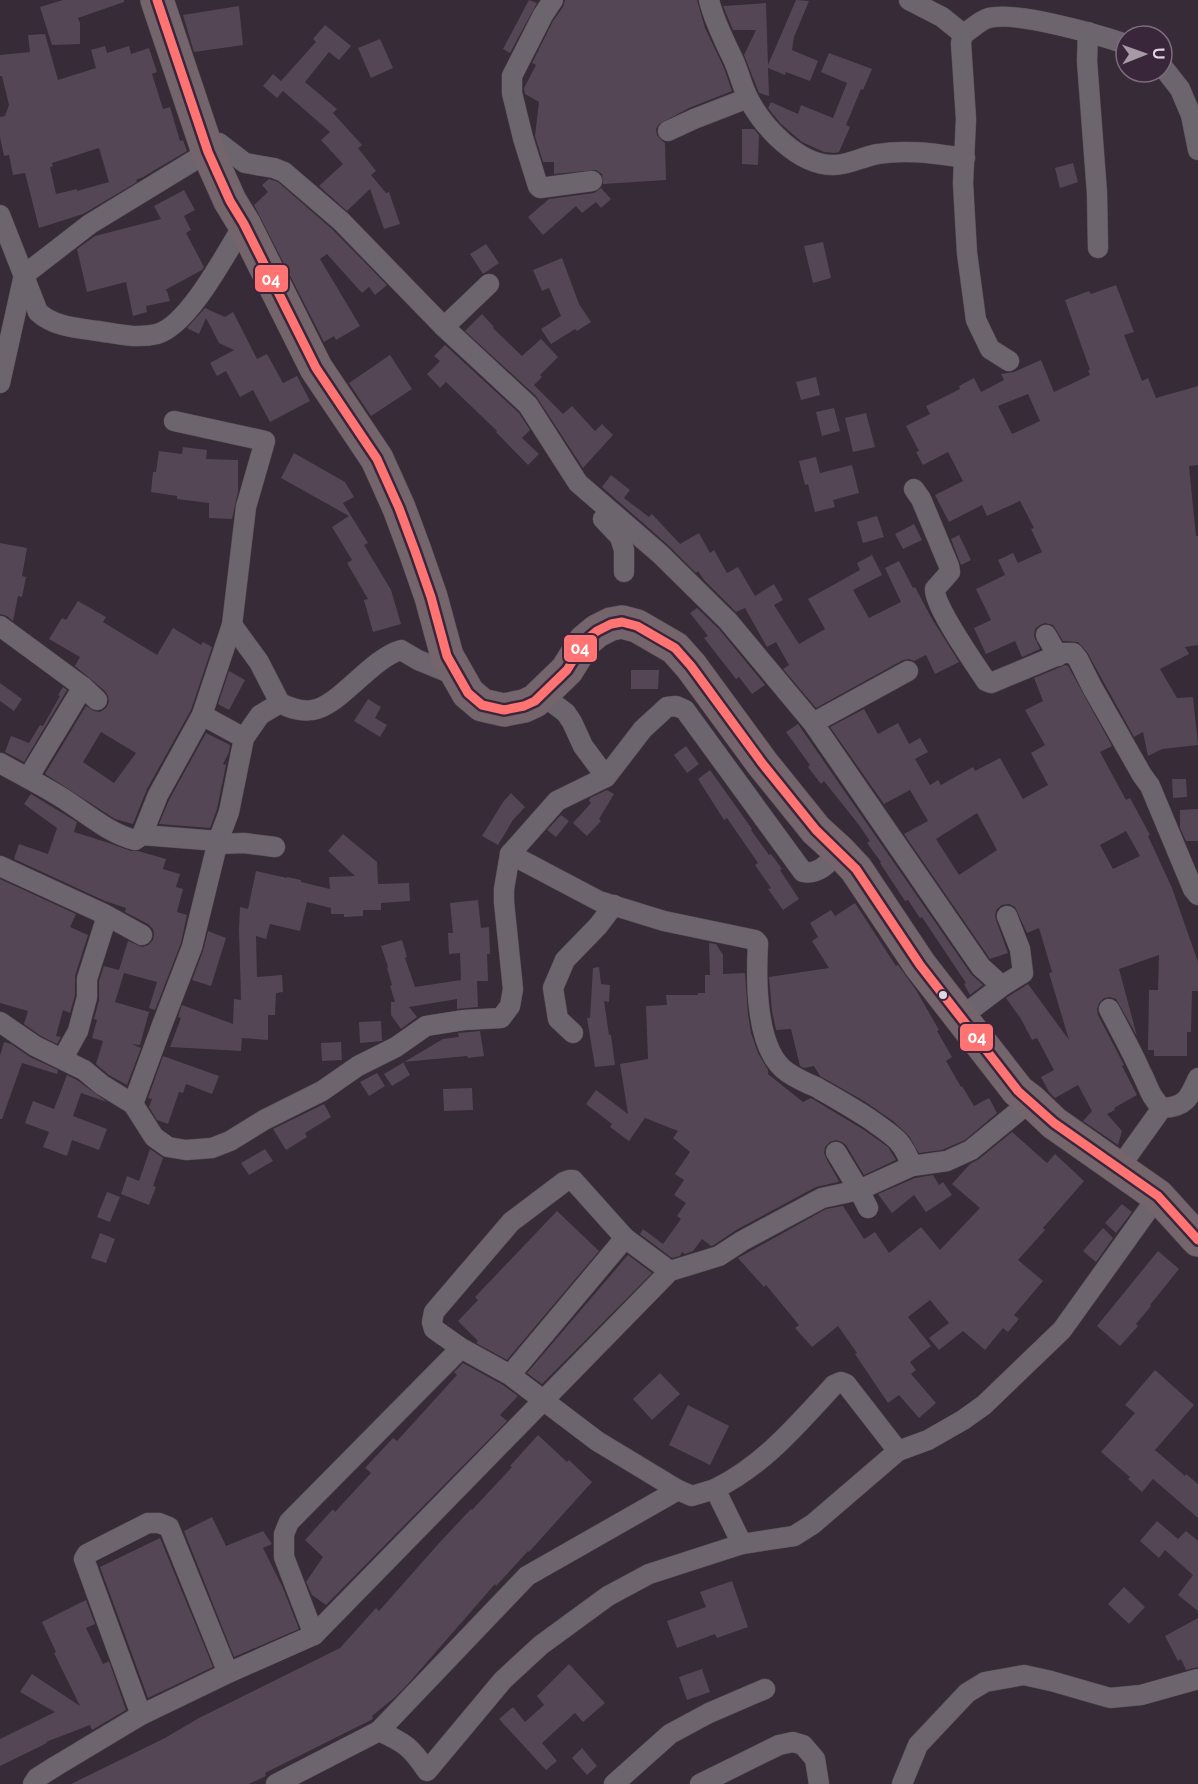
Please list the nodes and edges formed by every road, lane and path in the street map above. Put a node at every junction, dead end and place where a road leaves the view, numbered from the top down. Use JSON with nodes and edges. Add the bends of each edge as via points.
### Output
{"nodes":[{"id":1,"x":157,"y":0,"type":"edge"},
{"id":2,"x":553,"y":0,"type":"edge"},
{"id":3,"x":709,"y":0,"type":"edge"},
{"id":4,"x":909,"y":0,"type":"edge"},
{"id":5,"x":1088,"y":32,"type":"junction"},
{"id":6,"x":963,"y":34,"type":"junction"},
{"id":7,"x":1114,"y":40,"type":"edge"},
{"id":8,"x":1174,"y":81,"type":"edge"},
{"id":9,"x":748,"y":98,"type":"junction"},
{"id":10,"x":1195,"y":112,"type":"edge"},
{"id":11,"x":668,"y":131,"type":"dead end"},
{"id":12,"x":206,"y":148,"type":"junction"},
{"id":13,"x":1198,"y":150,"type":"edge"},
{"id":14,"x":965,"y":158,"type":"junction"},
{"id":15,"x":592,"y":181,"type":"dead end"},
{"id":16,"x":0,"y":215,"type":"edge"},
{"id":17,"x":244,"y":224,"type":"junction"},
{"id":18,"x":1098,"y":248,"type":"dead end"},
{"id":19,"x":24,"y":275,"type":"junction"},
{"id":20,"x":489,"y":284,"type":"dead end"},
{"id":21,"x":7,"y":313,"type":"edge"},
{"id":22,"x":444,"y":327,"type":"junction"},
{"id":23,"x":1009,"y":361,"type":"dead end"},
{"id":24,"x":0,"y":383,"type":"edge"},
{"id":25,"x":174,"y":421,"type":"dead end"},
{"id":26,"x":578,"y":483,"type":"junction"},
{"id":27,"x":914,"y":489,"type":"dead end"},
{"id":28,"x":624,"y":572,"type":"dead end"},
{"id":29,"x":232,"y":625,"type":"junction"},
{"id":30,"x":0,"y":626,"type":"edge"},
{"id":31,"x":1046,"y":635,"type":"dead end"},
{"id":32,"x":1058,"y":656,"type":"junction"},
{"id":33,"x":909,"y":671,"type":"dead end"},
{"id":34,"x":457,"y":676,"type":"junction"},
{"id":35,"x":541,"y":694,"type":"junction"},
{"id":36,"x":280,"y":703,"type":"junction"},
{"id":37,"x":202,"y":715,"type":"junction"},
{"id":38,"x":813,"y":723,"type":"junction"},
{"id":39,"x":244,"y":738,"type":"junction"},
{"id":40,"x":0,"y":763,"type":"edge"},
{"id":41,"x":606,"y":777,"type":"junction"},
{"id":42,"x":28,"y":778,"type":"junction"},
{"id":43,"x":142,"y":835,"type":"junction"},
{"id":44,"x":218,"y":842,"type":"junction"},
{"id":45,"x":275,"y":847,"type":"dead end"},
{"id":46,"x":839,"y":850,"type":"junction"},
{"id":47,"x":510,"y":854,"type":"junction"},
{"id":48,"x":0,"y":866,"type":"edge"},
{"id":49,"x":1198,"y":895,"type":"edge"},
{"id":50,"x":614,"y":905,"type":"junction"},
{"id":51,"x":107,"y":916,"type":"junction"},
{"id":52,"x":1007,"y":916,"type":"dead end"},
{"id":53,"x":142,"y":935,"type":"dead end"},
{"id":54,"x":1002,"y":986,"type":"junction"},
{"id":55,"x":1109,"y":1009,"type":"dead end"},
{"id":56,"x":961,"y":1017,"type":"junction"},
{"id":57,"x":0,"y":1022,"type":"edge"},
{"id":58,"x":573,"y":1033,"type":"dead end"},
{"id":59,"x":63,"y":1058,"type":"junction"},
{"id":60,"x":1198,"y":1077,"type":"edge"},
{"id":61,"x":1031,"y":1101,"type":"junction"},
{"id":62,"x":133,"y":1104,"type":"junction"},
{"id":63,"x":1162,"y":1108,"type":"junction"},
{"id":64,"x":836,"y":1152,"type":"dead end"},
{"id":65,"x":912,"y":1166,"type":"junction"},
{"id":66,"x":1119,"y":1168,"type":"junction"},
{"id":67,"x":859,"y":1190,"type":"junction"},
{"id":68,"x":1158,"y":1196,"type":"junction"},
{"id":69,"x":868,"y":1208,"type":"dead end"},
{"id":70,"x":625,"y":1238,"type":"junction"},
{"id":71,"x":1198,"y":1240,"type":"edge"},
{"id":72,"x":667,"y":1272,"type":"junction"},
{"id":73,"x":461,"y":1348,"type":"junction"},
{"id":74,"x":510,"y":1375,"type":"junction"},
{"id":75,"x":544,"y":1401,"type":"junction"},
{"id":76,"x":898,"y":1451,"type":"junction"},
{"id":77,"x":715,"y":1489,"type":"junction"},
{"id":78,"x":678,"y":1490,"type":"junction"},
{"id":79,"x":742,"y":1544,"type":"junction"},
{"id":80,"x":314,"y":1635,"type":"junction"},
{"id":81,"x":228,"y":1673,"type":"junction"},
{"id":82,"x":1198,"y":1679,"type":"edge"},
{"id":83,"x":765,"y":1689,"type":"dead end"},
{"id":84,"x":141,"y":1715,"type":"junction"},
{"id":85,"x":379,"y":1731,"type":"junction"},
{"id":86,"x":425,"y":1778,"type":"edge"},
{"id":87,"x":31,"y":1782,"type":"edge"},
{"id":88,"x":276,"y":1784,"type":"edge"},
{"id":89,"x":614,"y":1784,"type":"edge"},
{"id":90,"x":700,"y":1784,"type":"edge"},
{"id":91,"x":819,"y":1784,"type":"edge"},
{"id":92,"x":902,"y":1784,"type":"edge"}],
"edges":[{"from":1,"to":12,"type":"highway"},
{"from":2,"to":15,"type":"street","via":[[512,76],[512,93],[538,186]]},
{"from":3,"to":9,"type":"street"},
{"from":4,"to":6,"type":"street","via":[[942,17]]},
{"from":5,"to":6,"type":"street","via":[[998,16],[985,19]]},
{"from":5,"to":7,"type":"street"},
{"from":5,"to":18,"type":"street"},
{"from":6,"to":14,"type":"street"},
{"from":8,"to":10,"type":"street"},
{"from":9,"to":11,"type":"street"},
{"from":9,"to":14,"type":"street","via":[[766,126],[787,145],[824,165],[918,151]]},
{"from":10,"to":13,"type":"street"},
{"from":12,"to":17,"type":"highway"},
{"from":12,"to":19,"type":"street","via":[[90,224]]},
{"from":12,"to":22,"type":"street","via":[[219,143],[245,163],[284,172],[340,221]]},
{"from":14,"to":23,"type":"street","via":[[967,253],[976,320],[990,350]]},
{"from":16,"to":19,"type":"street"},
{"from":17,"to":19,"type":"street","via":[[198,298],[172,327],[159,333],[127,336],[46,320],[38,312]]},
{"from":17,"to":34,"type":"highway","via":[[316,368],[377,459],[415,551],[447,656]]},
{"from":19,"to":21,"type":"street"},
{"from":20,"to":22,"type":"street"},
{"from":21,"to":24,"type":"street"},
{"from":22,"to":26,"type":"street","via":[[528,405]]},
{"from":25,"to":29,"type":"street","via":[[265,441],[246,507]]},
{"from":26,"to":28,"type":"street","via":[[620,537]]},
{"from":26,"to":38,"type":"street","via":[[660,554],[728,621]]},
{"from":27,"to":32,"type":"street","via":[[950,566],[934,595],[986,681],[991,683]]},
{"from":29,"to":36,"type":"street","via":[[259,662]]},
{"from":29,"to":37,"type":"street"},
{"from":30,"to":42,"type":"street","via":[[90,694]]},
{"from":31,"to":32,"type":"street"},
{"from":32,"to":49,"type":"street","via":[[1068,652],[1078,658],[1150,786]]},
{"from":33,"to":38,"type":"street"},
{"from":34,"to":35,"type":"highway","via":[[482,705],[504,710],[524,706]]},
{"from":34,"to":36,"type":"street","via":[[401,650],[381,660],[314,710]]},
{"from":35,"to":41,"type":"street","via":[[566,713],[583,746]]},
{"from":35,"to":46,"type":"highway","via":[[567,670],[585,641],[597,631],[622,622],[637,626],[675,648],[816,830]]},
{"from":36,"to":39,"type":"street","via":[[261,715]]},
{"from":37,"to":39,"type":"street"},
{"from":37,"to":43,"type":"street","via":[[158,795]]},
{"from":38,"to":54,"type":"street","via":[[981,968]]},
{"from":39,"to":44,"type":"street","via":[[229,812]]},
{"from":40,"to":42,"type":"street"},
{"from":41,"to":46,"type":"street","via":[[660,712],[667,706],[676,706],[685,710],[803,872],[819,871]]},
{"from":41,"to":47,"type":"street","via":[[557,801]]},
{"from":42,"to":43,"type":"street","via":[[116,833],[135,840]]},
{"from":43,"to":44,"type":"street"},
{"from":44,"to":45,"type":"street"},
{"from":44,"to":62,"type":"street","via":[[192,947]]},
{"from":46,"to":56,"type":"highway"},
{"from":47,"to":50,"type":"street","via":[[599,901]]},
{"from":47,"to":62,"type":"street","via":[[504,889],[513,989],[510,1006],[501,1018],[426,1026],[322,1091],[212,1148],[168,1147],[154,1137]]},
{"from":48,"to":51,"type":"street"},
{"from":50,"to":58,"type":"street","via":[[565,960],[553,988],[558,1019]]},
{"from":50,"to":65,"type":"street","via":[[664,921],[756,940],[762,1031],[776,1061],[786,1072],[848,1105],[895,1137]]},
{"from":51,"to":53,"type":"street"},
{"from":51,"to":59,"type":"street","via":[[87,979],[87,997],[78,1030]]},
{"from":52,"to":54,"type":"street","via":[[1020,949],[1023,973]]},
{"from":54,"to":56,"type":"street"},
{"from":55,"to":63,"type":"street","via":[[1149,1092]]},
{"from":56,"to":61,"type":"highway","via":[[1018,1091]]},
{"from":57,"to":59,"type":"street","via":[[35,1046]]},
{"from":59,"to":62,"type":"street"},
{"from":60,"to":63,"type":"street","via":[[1188,1099],[1180,1106]]},
{"from":61,"to":65,"type":"street","via":[[971,1150],[947,1161]]},
{"from":61,"to":66,"type":"highway","via":[[1054,1123]]},
{"from":63,"to":66,"type":"street"},
{"from":64,"to":67,"type":"street"},
{"from":65,"to":67,"type":"street"},
{"from":66,"to":68,"type":"highway"},
{"from":67,"to":69,"type":"street"},
{"from":67,"to":72,"type":"street","via":[[822,1198],[719,1256]]},
{"from":68,"to":71,"type":"highway"},
{"from":68,"to":76,"type":"street","via":[[1062,1330],[984,1405],[928,1440]]},
{"from":70,"to":72,"type":"street"},
{"from":70,"to":73,"type":"street","via":[[573,1180],[564,1182],[511,1222],[434,1312],[434,1329]]},
{"from":70,"to":74,"type":"street"},
{"from":72,"to":75,"type":"street"},
{"from":73,"to":74,"type":"street"},
{"from":73,"to":80,"type":"street","via":[[289,1522],[284,1534],[284,1557]]},
{"from":74,"to":75,"type":"street"},
{"from":75,"to":78,"type":"street","via":[[597,1441]]},
{"from":75,"to":80,"type":"street"},
{"from":76,"to":77,"type":"street","via":[[841,1382],[750,1468]]},
{"from":76,"to":79,"type":"street","via":[[794,1536]]},
{"from":77,"to":78,"type":"street","via":[[692,1496]]},
{"from":77,"to":79,"type":"street"},
{"from":78,"to":85,"type":"street","via":[[527,1576]]},
{"from":79,"to":86,"type":"street","via":[[649,1574],[576,1618],[503,1680]]},
{"from":80,"to":81,"type":"street"},
{"from":81,"to":84,"type":"street"},
{"from":81,"to":84,"type":"street","via":[[169,1527],[148,1523],[84,1559]]},
{"from":82,"to":92,"type":"street","via":[[1141,1695],[1110,1698],[1024,1675],[985,1682],[967,1693],[918,1744]]},
{"from":83,"to":89,"type":"street","via":[[670,1734]]},
{"from":84,"to":87,"type":"street"},
{"from":85,"to":86,"type":"street","via":[[404,1743],[417,1755]]},
{"from":85,"to":88,"type":"street"},
{"from":90,"to":91,"type":"street","via":[[779,1745],[793,1742],[803,1745],[815,1759]]}]}
